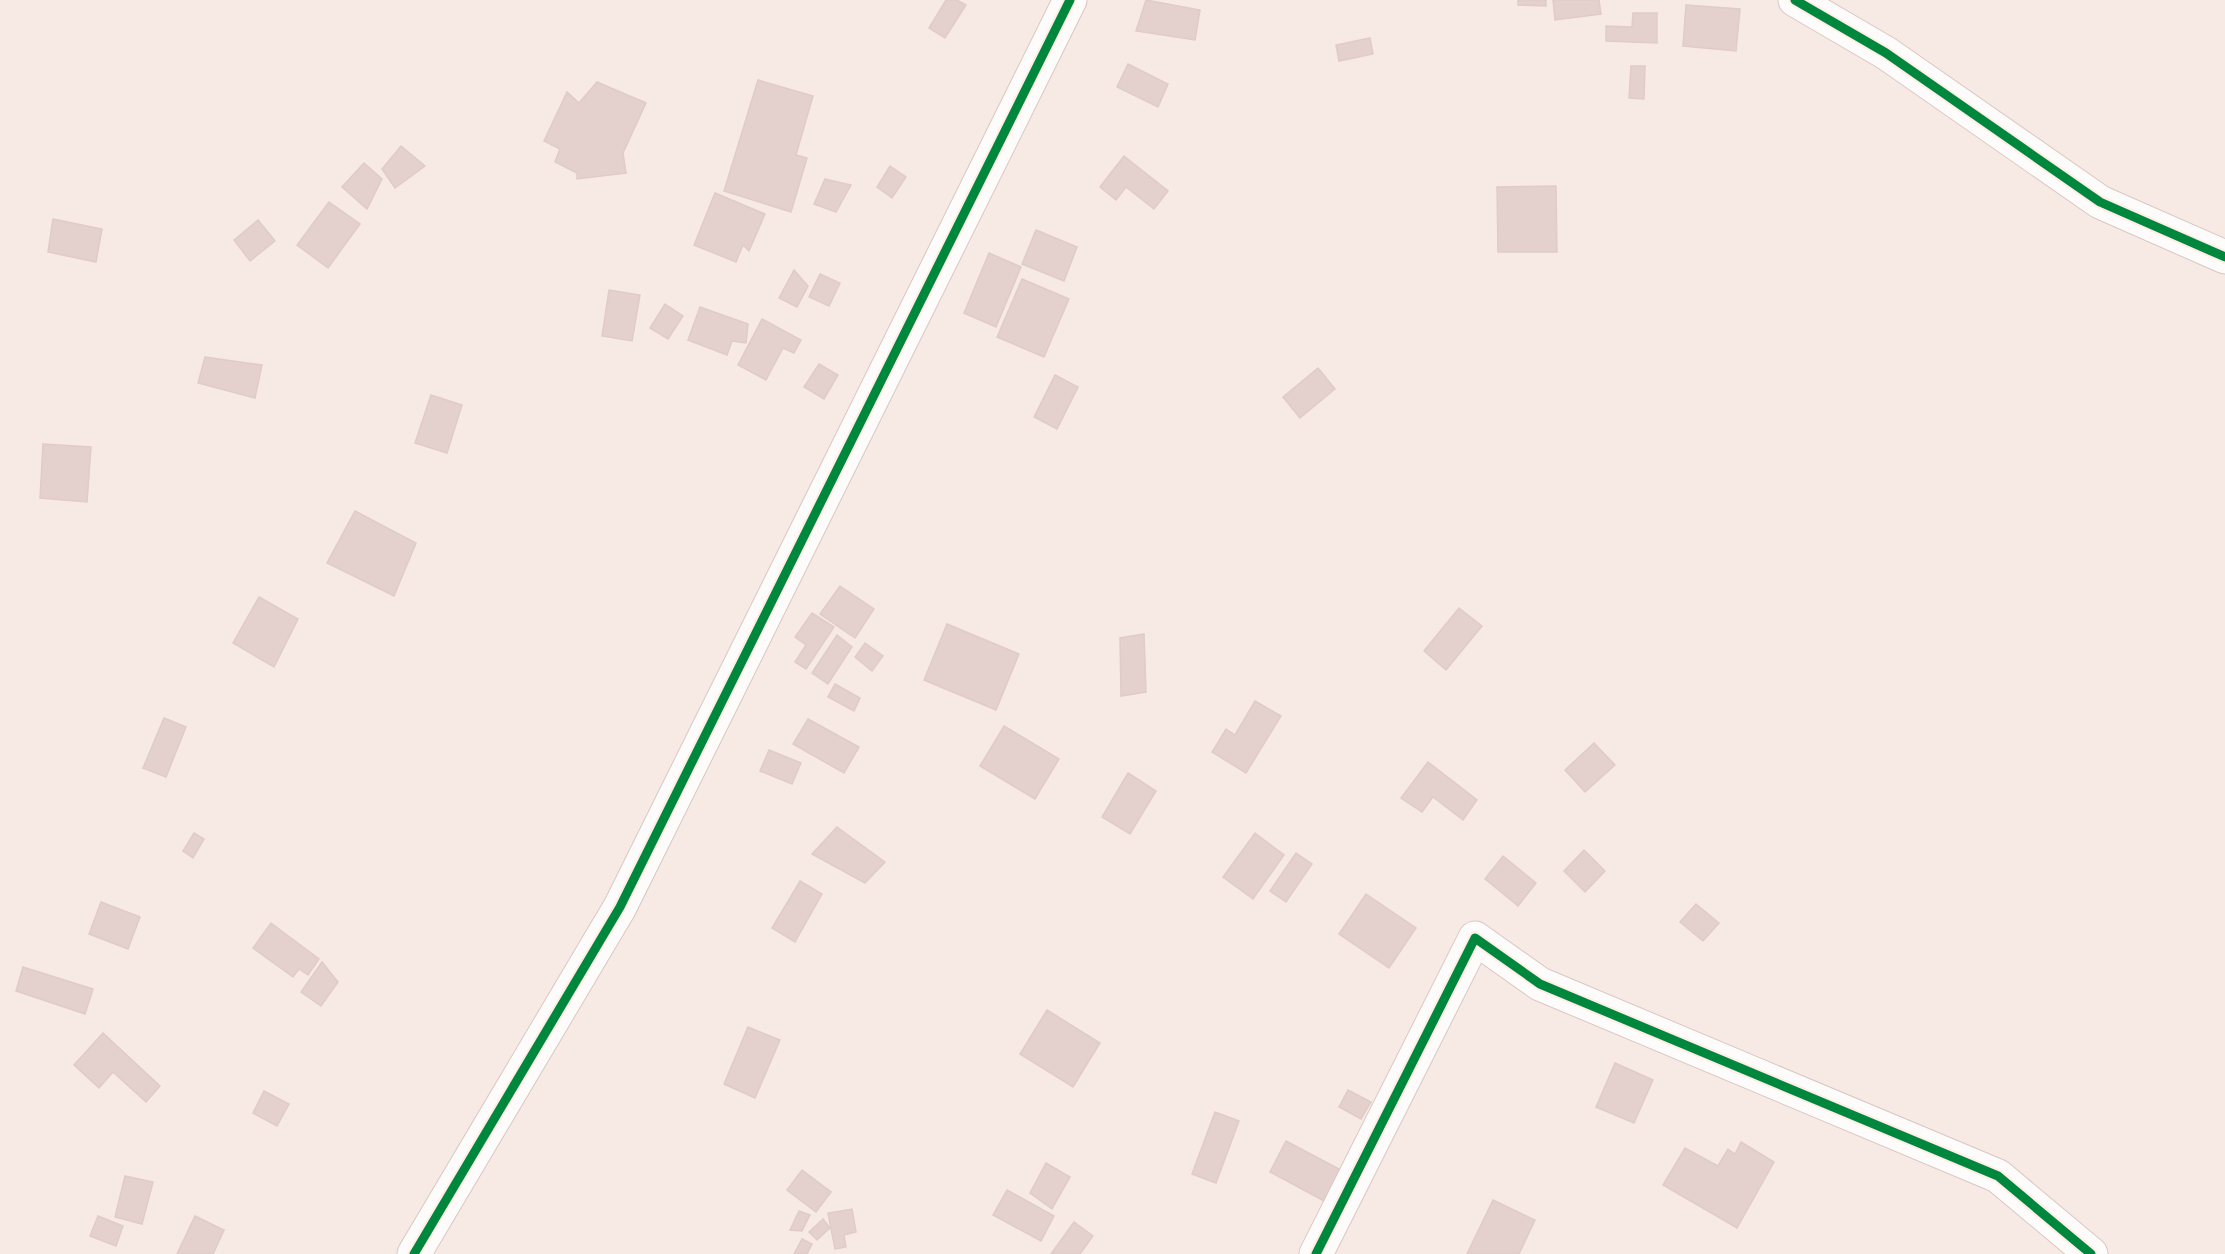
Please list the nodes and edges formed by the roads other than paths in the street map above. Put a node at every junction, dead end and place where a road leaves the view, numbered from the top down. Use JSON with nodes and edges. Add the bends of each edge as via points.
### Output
{"nodes":[{"id":1,"x":1070,"y":0,"type":"edge"},
{"id":2,"x":1796,"y":0,"type":"edge"},
{"id":3,"x":2225,"y":257,"type":"edge"},
{"id":4,"x":414,"y":1254,"type":"edge"},
{"id":5,"x":1316,"y":1254,"type":"edge"},
{"id":6,"x":2091,"y":1254,"type":"edge"}],
"edges":[{"from":1,"to":4,"type":"street","via":[[620,907]]},
{"from":2,"to":3,"type":"street","via":[[1886,53],[2100,202]]},
{"from":5,"to":6,"type":"street","via":[[1475,938],[1540,984],[1998,1176]]}]}
